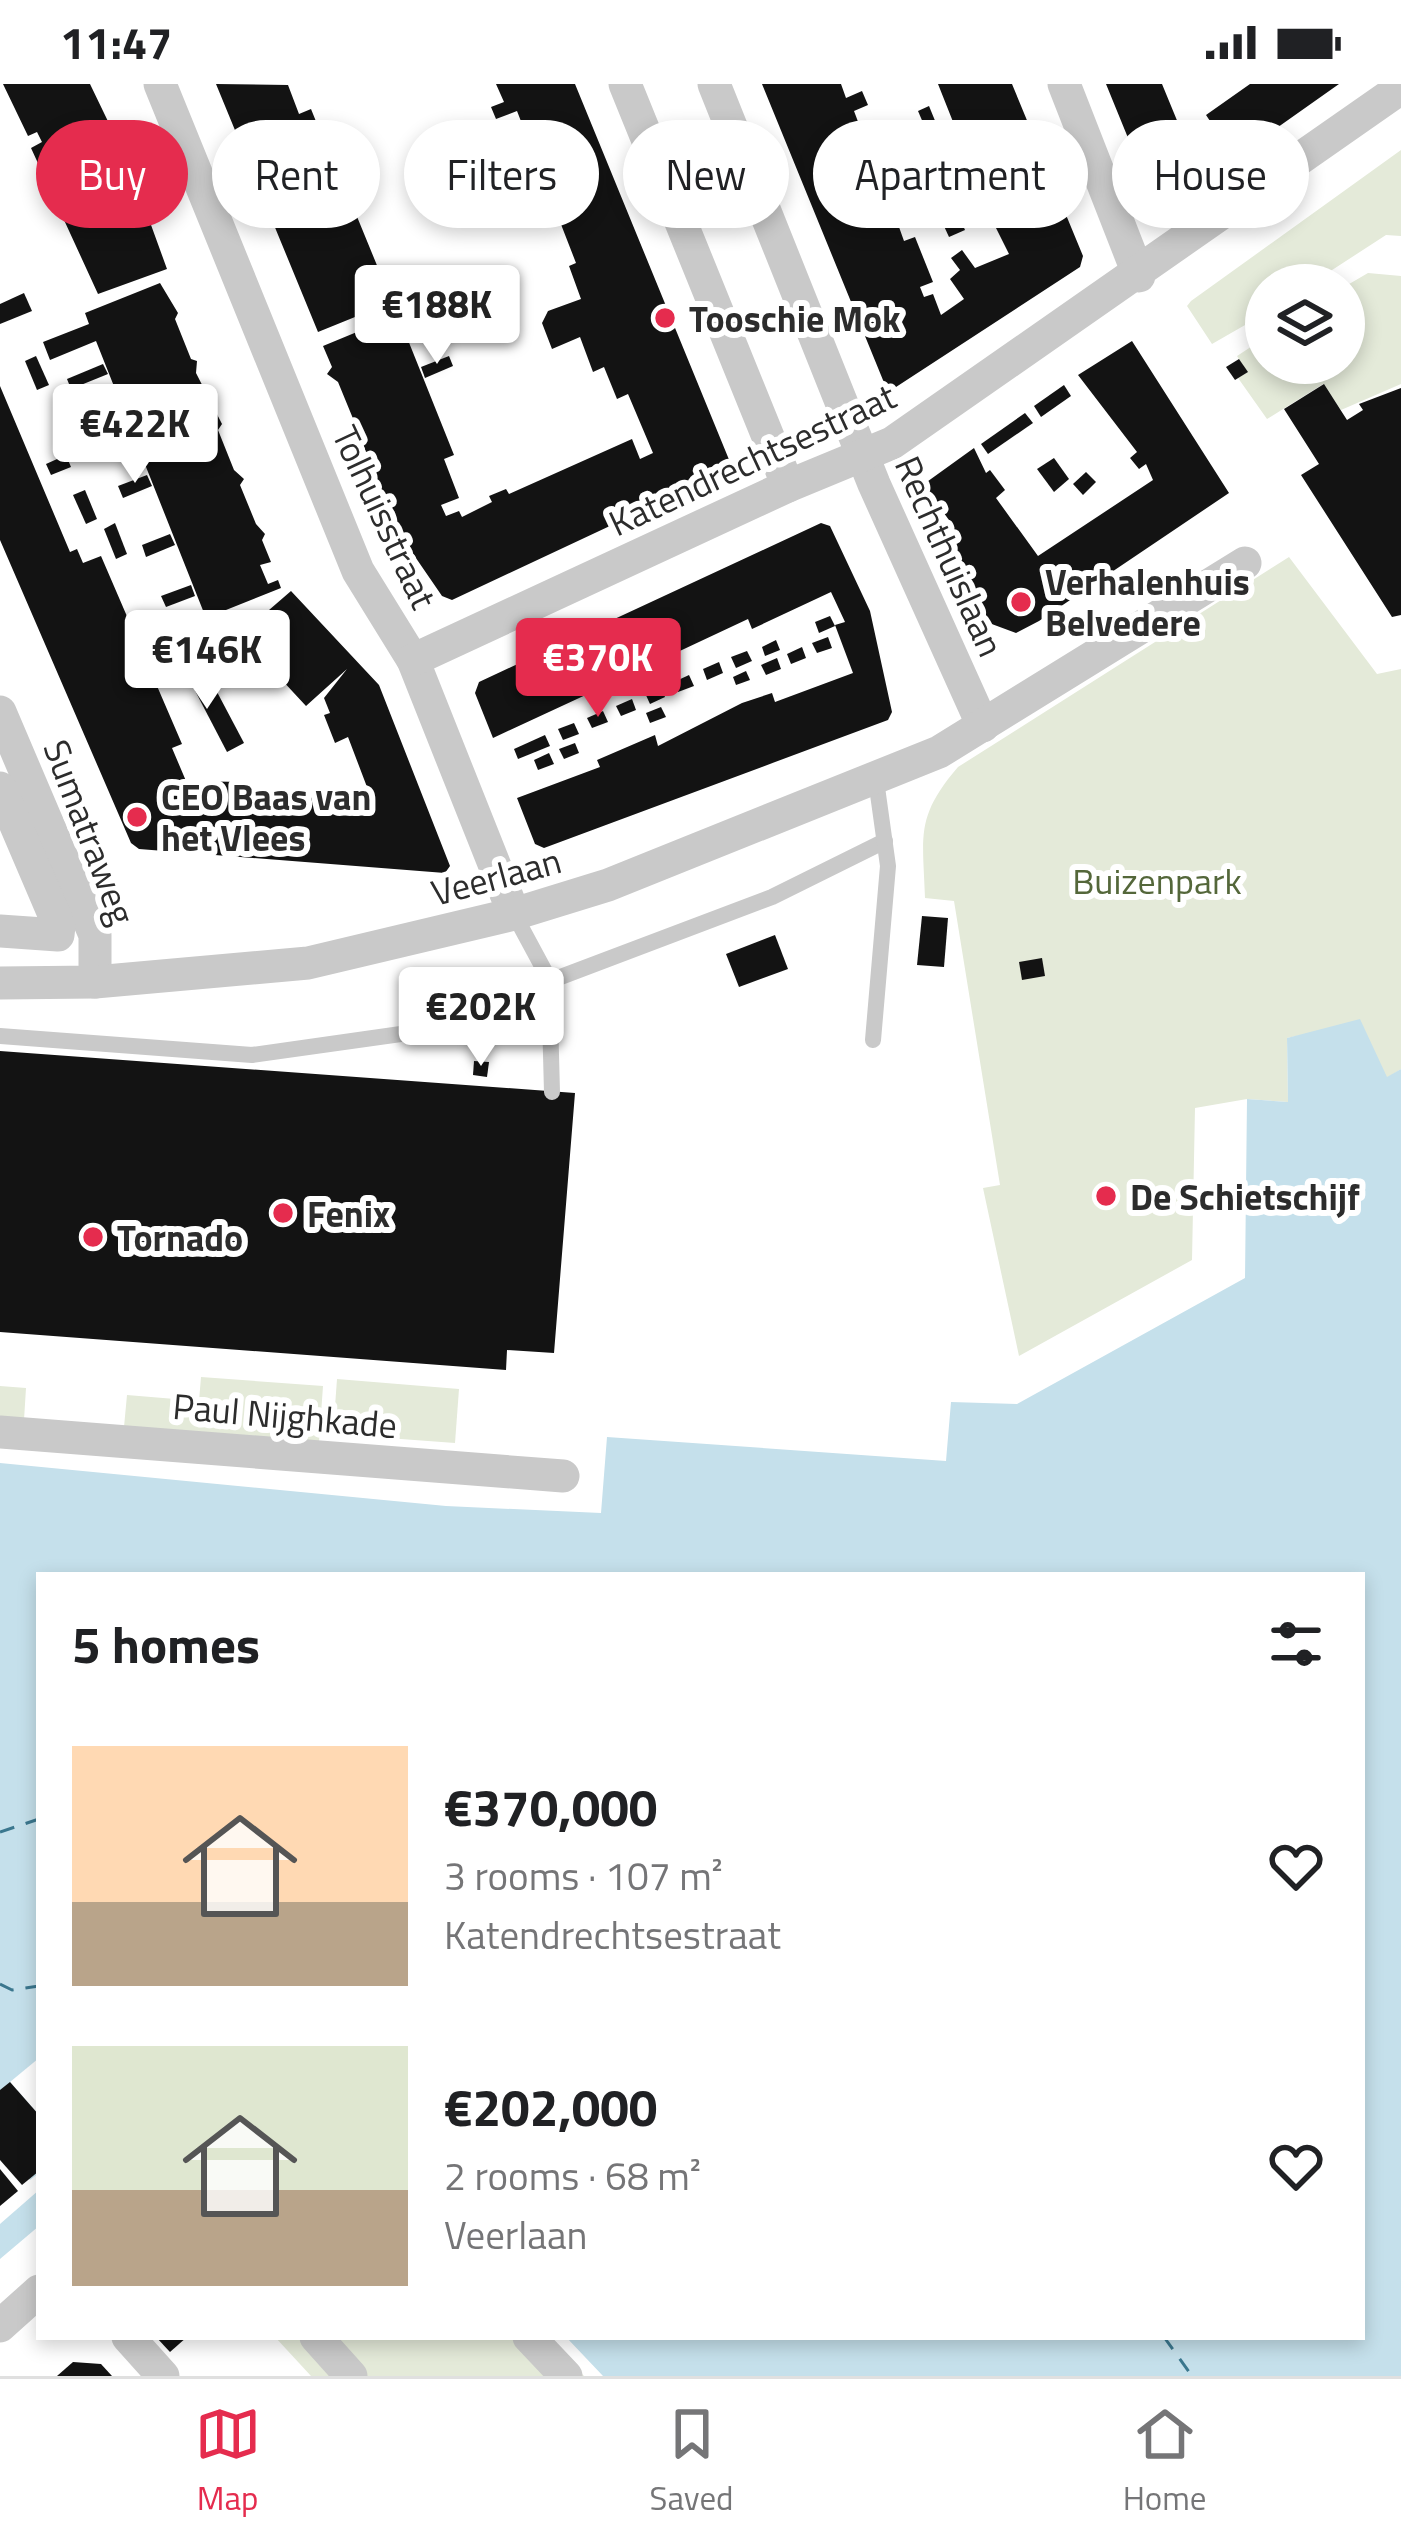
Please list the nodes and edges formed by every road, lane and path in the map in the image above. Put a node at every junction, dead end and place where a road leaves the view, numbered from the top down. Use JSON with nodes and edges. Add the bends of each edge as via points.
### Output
{"nodes":[{"id":1,"x":160,"y":84,"type":"edge"},
{"id":2,"x":625,"y":84,"type":"edge"},
{"id":3,"x":714,"y":84,"type":"edge"},
{"id":4,"x":1064,"y":84,"type":"edge"},
{"id":5,"x":1401,"y":88,"type":"edge"},
{"id":6,"x":1139,"y":276,"type":"junction"},
{"id":7,"x":862,"y":456,"type":"junction"},
{"id":8,"x":788,"y":486,"type":"junction"},
{"id":9,"x":1245,"y":563,"type":"dead end"},
{"id":10,"x":412,"y":661,"type":"junction"},
{"id":11,"x":0,"y":712,"type":"edge"},
{"id":12,"x":982,"y":726,"type":"junction"},
{"id":13,"x":876,"y":780,"type":"junction"},
{"id":14,"x":0,"y":788,"type":"edge"},
{"id":15,"x":885,"y":841,"type":"junction"},
{"id":16,"x":514,"y":914,"type":"junction"},
{"id":17,"x":0,"y":931,"type":"edge"},
{"id":18,"x":549,"y":979,"type":"junction"},
{"id":19,"x":95,"y":982,"type":"junction"},
{"id":20,"x":0,"y":983,"type":"edge"},
{"id":21,"x":0,"y":1036,"type":"edge"},
{"id":22,"x":873,"y":1040,"type":"dead end"},
{"id":23,"x":552,"y":1092,"type":"dead end"},
{"id":24,"x":0,"y":1432,"type":"edge"},
{"id":25,"x":563,"y":1476,"type":"dead end"},
{"id":26,"x":36,"y":2293,"type":"edge"},
{"id":27,"x":0,"y":2326,"type":"edge"},
{"id":28,"x":131,"y":2340,"type":"edge"},
{"id":29,"x":319,"y":2340,"type":"edge"},
{"id":30,"x":533,"y":2340,"type":"edge"},
{"id":31,"x":163,"y":2376,"type":"edge"},
{"id":32,"x":351,"y":2376,"type":"edge"},
{"id":33,"x":566,"y":2376,"type":"edge"}],
"edges":[{"from":1,"to":10,"type":"street","name":"Tolhuisstraat","via":[[358,571]]},
{"from":2,"to":8,"type":"street"},
{"from":3,"to":7,"type":"street","name":"Rechthuislaan"},
{"from":4,"to":6,"type":"street"},
{"from":5,"to":6,"type":"street","name":"Katendrechtsestraat"},
{"from":6,"to":7,"type":"street","name":"Katendrechtsestraat"},
{"from":7,"to":8,"type":"street","name":"Katendrechtsestraat"},
{"from":7,"to":12,"type":"street","name":"Rechthuislaan"},
{"from":8,"to":10,"type":"street","name":"Katendrechtsestraat"},
{"from":9,"to":12,"type":"street","name":"Veerlaan"},
{"from":10,"to":16,"type":"street","name":"Tolhuisstraat"},
{"from":11,"to":19,"type":"street","name":"Sumatraweg","via":[[95,935]]},
{"from":12,"to":13,"type":"street","name":"Veerlaan"},
{"from":13,"to":15,"type":"lane"},
{"from":13,"to":16,"type":"street","name":"Veerlaan"},
{"from":14,"to":17,"type":"street","via":[[59,926],[58,935]]},
{"from":15,"to":18,"type":"lane","via":[[772,897]]},
{"from":15,"to":22,"type":"lane"},
{"from":16,"to":18,"type":"lane"},
{"from":16,"to":19,"type":"street","name":"Veerlaan","via":[[308,963]]},
{"from":18,"to":21,"type":"lane","via":[[428,1029],[274,1054]]},
{"from":18,"to":23,"type":"lane"},
{"from":19,"to":20,"type":"street","name":"Veerlaan"},
{"from":24,"to":25,"type":"street","name":"Paul Nijghkade"},
{"from":26,"to":27,"type":"street"},
{"from":28,"to":31,"type":"street"},
{"from":29,"to":32,"type":"street"},
{"from":30,"to":33,"type":"street"}]}
